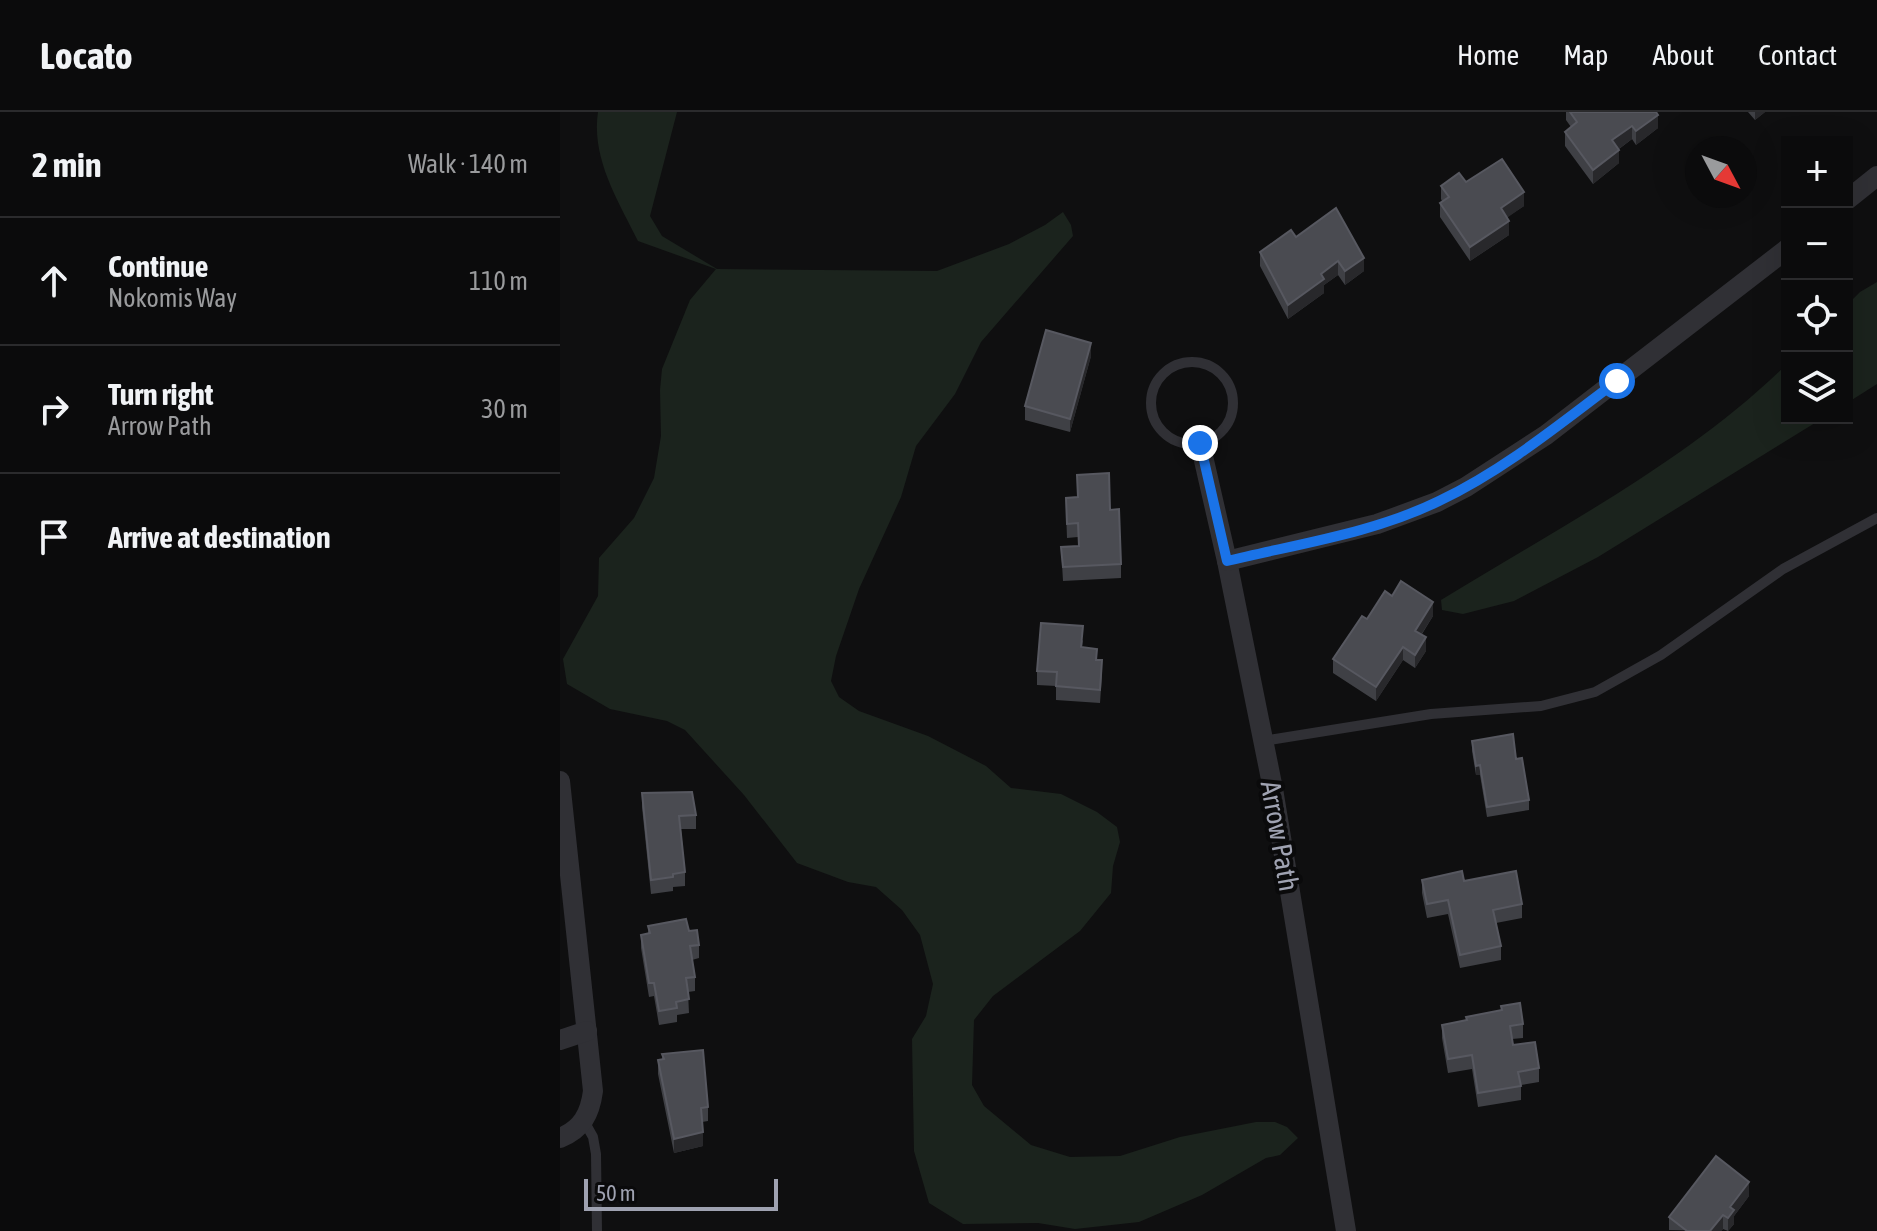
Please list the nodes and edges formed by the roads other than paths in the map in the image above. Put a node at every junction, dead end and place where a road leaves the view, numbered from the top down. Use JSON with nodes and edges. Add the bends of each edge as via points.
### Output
{"nodes":[{"id":1,"x":1877,"y":176,"type":"edge"},
{"id":2,"x":1853,"y":195,"type":"edge"},
{"id":3,"x":1781,"y":254,"type":"edge"},
{"id":4,"x":1200,"y":443,"type":"junction"},
{"id":5,"x":1877,"y":518,"type":"edge"},
{"id":6,"x":1227,"y":561,"type":"junction"},
{"id":7,"x":1263,"y":741,"type":"junction"},
{"id":8,"x":560,"y":781,"type":"edge"},
{"id":9,"x":587,"y":1031,"type":"junction"},
{"id":10,"x":560,"y":1040,"type":"edge"},
{"id":11,"x":584,"y":1121,"type":"junction"},
{"id":12,"x":560,"y":1138,"type":"edge"},
{"id":13,"x":597,"y":1231,"type":"edge"},
{"id":14,"x":1346,"y":1231,"type":"edge"}],
"edges":[{"from":1,"to":2,"type":"street"},
{"from":3,"to":6,"type":"street","via":[[1546,435],[1466,487],[1377,524]]},
{"from":4,"to":4,"type":"lane","via":[[1225,427],[1233,393],[1218,370],[1186,362],[1159,379],[1152,413],[1175,440]]},
{"from":4,"to":6,"type":"street","name":"Arrow Path"},
{"from":5,"to":7,"type":"lane","via":[[1783,569],[1661,655],[1595,692],[1541,706],[1431,714]]},
{"from":6,"to":7,"type":"street","name":"Arrow Path"},
{"from":7,"to":14,"type":"street","name":"Arrow Path"},
{"from":8,"to":9,"type":"street"},
{"from":9,"to":10,"type":"street"},
{"from":9,"to":11,"type":"street","via":[[593,1091]]},
{"from":11,"to":12,"type":"street"},
{"from":11,"to":13,"type":"lane","via":[[596,1154]]}]}
